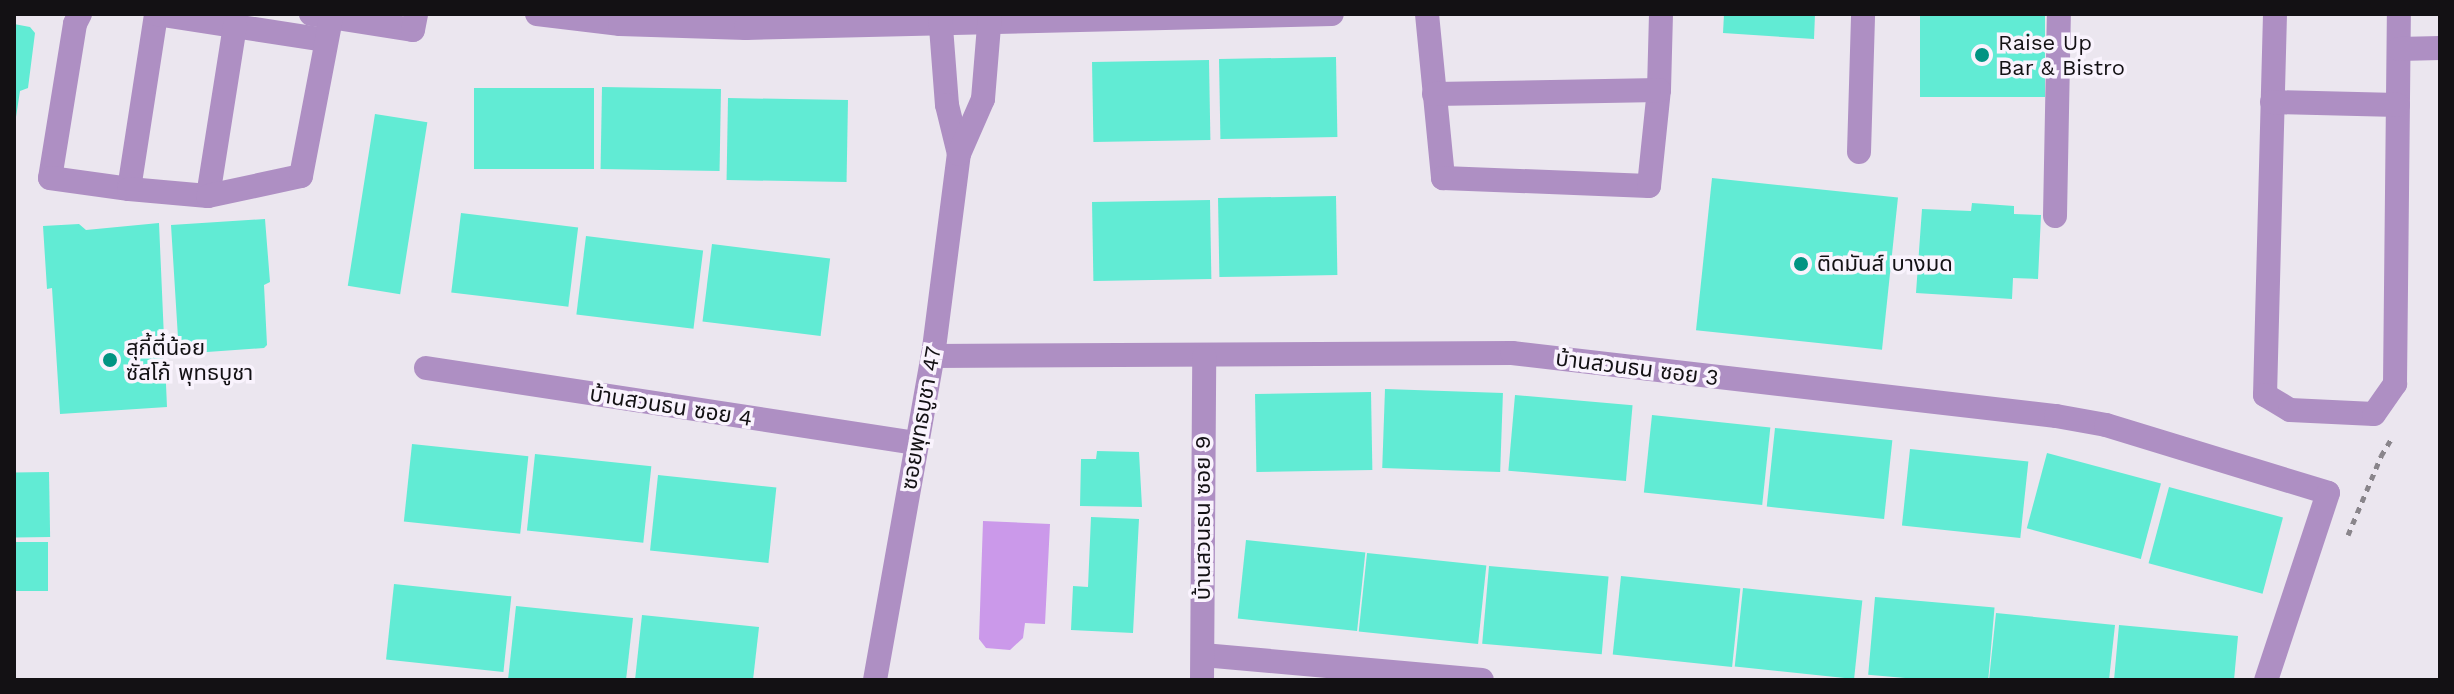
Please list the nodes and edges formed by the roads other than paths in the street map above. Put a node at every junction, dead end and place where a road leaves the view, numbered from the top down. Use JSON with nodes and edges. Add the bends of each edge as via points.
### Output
{"nodes":[{"id":1,"x":80,"y":14,"type":"edge"},
{"id":2,"x":156,"y":14,"type":"edge"},
{"id":3,"x":416,"y":14,"type":"edge"},
{"id":4,"x":537,"y":14,"type":"edge"},
{"id":5,"x":1332,"y":14,"type":"edge"},
{"id":6,"x":1428,"y":14,"type":"edge"},
{"id":7,"x":1661,"y":14,"type":"edge"},
{"id":8,"x":1863,"y":14,"type":"edge"},
{"id":9,"x":2059,"y":14,"type":"edge"},
{"id":10,"x":2275,"y":14,"type":"edge"},
{"id":11,"x":2399,"y":14,"type":"edge"},
{"id":12,"x":991,"y":19,"type":"edge"},
{"id":13,"x":941,"y":20,"type":"edge"},
{"id":14,"x":323,"y":24,"type":"edge"},
{"id":15,"x":235,"y":25,"type":"junction"},
{"id":16,"x":2440,"y":48,"type":"edge"},
{"id":17,"x":2399,"y":49,"type":"junction"},
{"id":18,"x":1659,"y":90,"type":"junction"},
{"id":19,"x":1434,"y":94,"type":"junction"},
{"id":20,"x":2272,"y":102,"type":"junction"},
{"id":21,"x":2398,"y":105,"type":"junction"},
{"id":22,"x":1859,"y":152,"type":"dead end"},
{"id":23,"x":959,"y":154,"type":"junction"},
{"id":24,"x":129,"y":189,"type":"junction"},
{"id":25,"x":208,"y":196,"type":"junction"},
{"id":26,"x":2055,"y":216,"type":"dead end"},
{"id":27,"x":933,"y":356,"type":"junction"},
{"id":28,"x":1204,"y":356,"type":"junction"},
{"id":29,"x":426,"y":368,"type":"dead end"},
{"id":30,"x":916,"y":443,"type":"junction"},
{"id":31,"x":1203,"y":655,"type":"junction"},
{"id":32,"x":875,"y":680,"type":"edge"},
{"id":33,"x":1202,"y":680,"type":"edge"},
{"id":34,"x":1482,"y":680,"type":"edge"},
{"id":35,"x":2266,"y":680,"type":"edge"}],
"edges":[{"from":1,"to":24,"type":"street","via":[[50,178]]},
{"from":2,"to":15,"type":"street"},
{"from":2,"to":24,"type":"street"},
{"from":3,"to":14,"type":"street","via":[[413,30]]},
{"from":4,"to":13,"type":"street","via":[[620,24],[746,28]]},
{"from":5,"to":12,"type":"street"},
{"from":6,"to":19,"type":"street"},
{"from":7,"to":18,"type":"street"},
{"from":8,"to":22,"type":"street"},
{"from":9,"to":26,"type":"street"},
{"from":10,"to":20,"type":"street"},
{"from":11,"to":17,"type":"street"},
{"from":12,"to":13,"type":"street"},
{"from":12,"to":23,"type":"street","name":"ซอยพุทธบูชา 47","via":[[983,99]]},
{"from":13,"to":23,"type":"street","name":"ซอยพุทธบูชา 47","via":[[947,105]]},
{"from":14,"to":15,"type":"street"},
{"from":14,"to":25,"type":"street","via":[[301,176]]},
{"from":15,"to":25,"type":"street"},
{"from":16,"to":17,"type":"street"},
{"from":17,"to":21,"type":"street"},
{"from":18,"to":19,"type":"street"},
{"from":18,"to":19,"type":"street","via":[[1649,186],[1443,178]]},
{"from":20,"to":21,"type":"street"},
{"from":20,"to":21,"type":"street","via":[[2265,395],[2290,410],[2374,414],[2395,384]]},
{"from":23,"to":27,"type":"street","name":"ซอยพุทธบูชา 47"},
{"from":24,"to":25,"type":"street"},
{"from":27,"to":28,"type":"street","name":"บ้านสวนธน ซอย 3"},
{"from":27,"to":30,"type":"street","name":"ซอยพุทธบูชา 47"},
{"from":28,"to":31,"type":"street","name":"บ้านสวนธน ซอย 9"},
{"from":28,"to":35,"type":"street","name":"บ้านสวนธน ซอย 3","via":[[1512,353],[2106,425],[2328,493]]},
{"from":29,"to":30,"type":"street","name":"บ้านสวนธน ซอย 4"},
{"from":30,"to":32,"type":"street","name":"ซอยพุทธบูชา 47"},
{"from":31,"to":33,"type":"street","name":"บ้านสวนธน ซอย 9"},
{"from":31,"to":34,"type":"street"}]}
